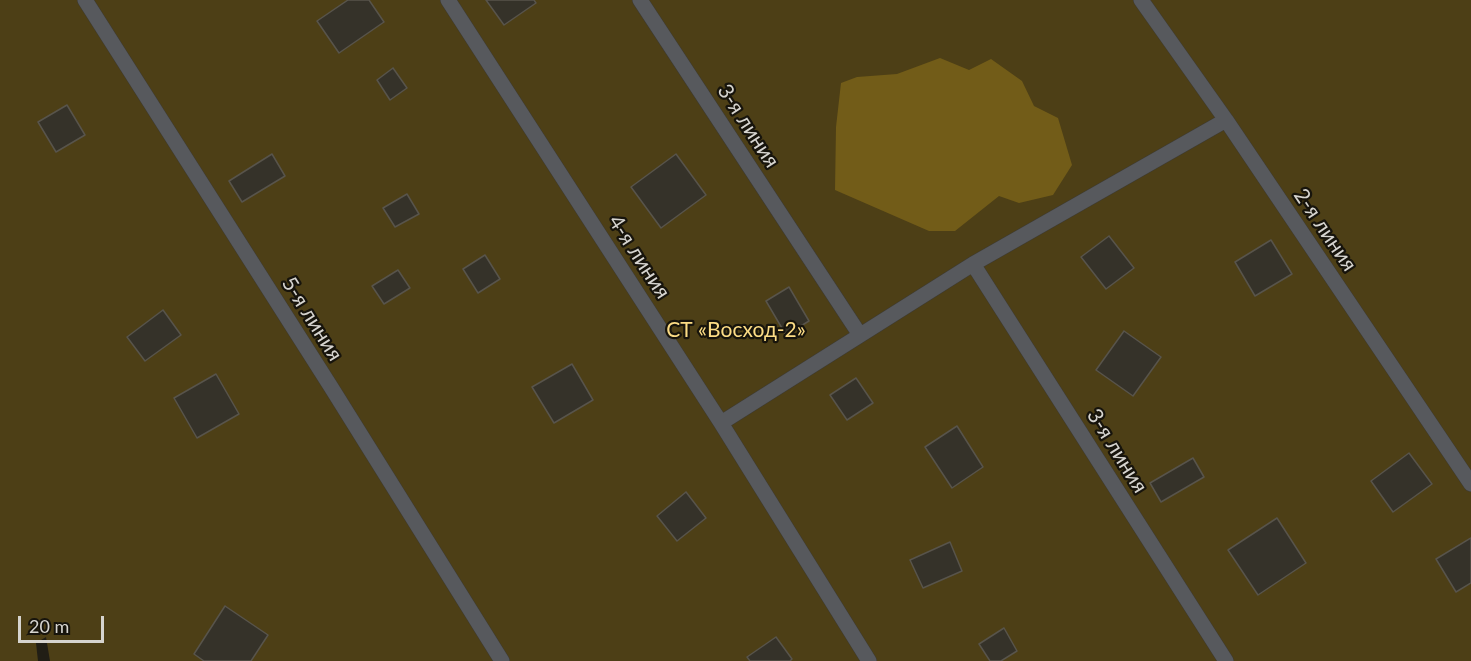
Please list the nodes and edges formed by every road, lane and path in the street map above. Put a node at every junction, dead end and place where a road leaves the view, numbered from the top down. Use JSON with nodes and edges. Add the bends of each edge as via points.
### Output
{"nodes":[{"id":1,"x":85,"y":0,"type":"edge"},
{"id":2,"x":448,"y":0,"type":"edge"},
{"id":3,"x":640,"y":0,"type":"edge"},
{"id":4,"x":1141,"y":0,"type":"edge"},
{"id":5,"x":1226,"y":120,"type":"junction"},
{"id":6,"x":973,"y":264,"type":"junction"},
{"id":7,"x":860,"y":335,"type":"junction"},
{"id":8,"x":721,"y":423,"type":"junction"},
{"id":9,"x":1471,"y":484,"type":"edge"},
{"id":10,"x":502,"y":661,"type":"edge"},
{"id":11,"x":869,"y":661,"type":"edge"},
{"id":12,"x":1226,"y":661,"type":"edge"}],
"edges":[{"from":1,"to":10,"type":"street","name":"5-я линия"},
{"from":2,"to":8,"type":"street","name":"4-я линия"},
{"from":3,"to":7,"type":"street","name":"3-я линия"},
{"from":4,"to":5,"type":"street","name":"2-я линия"},
{"from":5,"to":6,"type":"street"},
{"from":5,"to":9,"type":"street","name":"2-я линия"},
{"from":6,"to":7,"type":"street"},
{"from":6,"to":12,"type":"street","name":"3-я линия"},
{"from":7,"to":8,"type":"street"},
{"from":8,"to":11,"type":"street","name":"4-я линия"}]}
